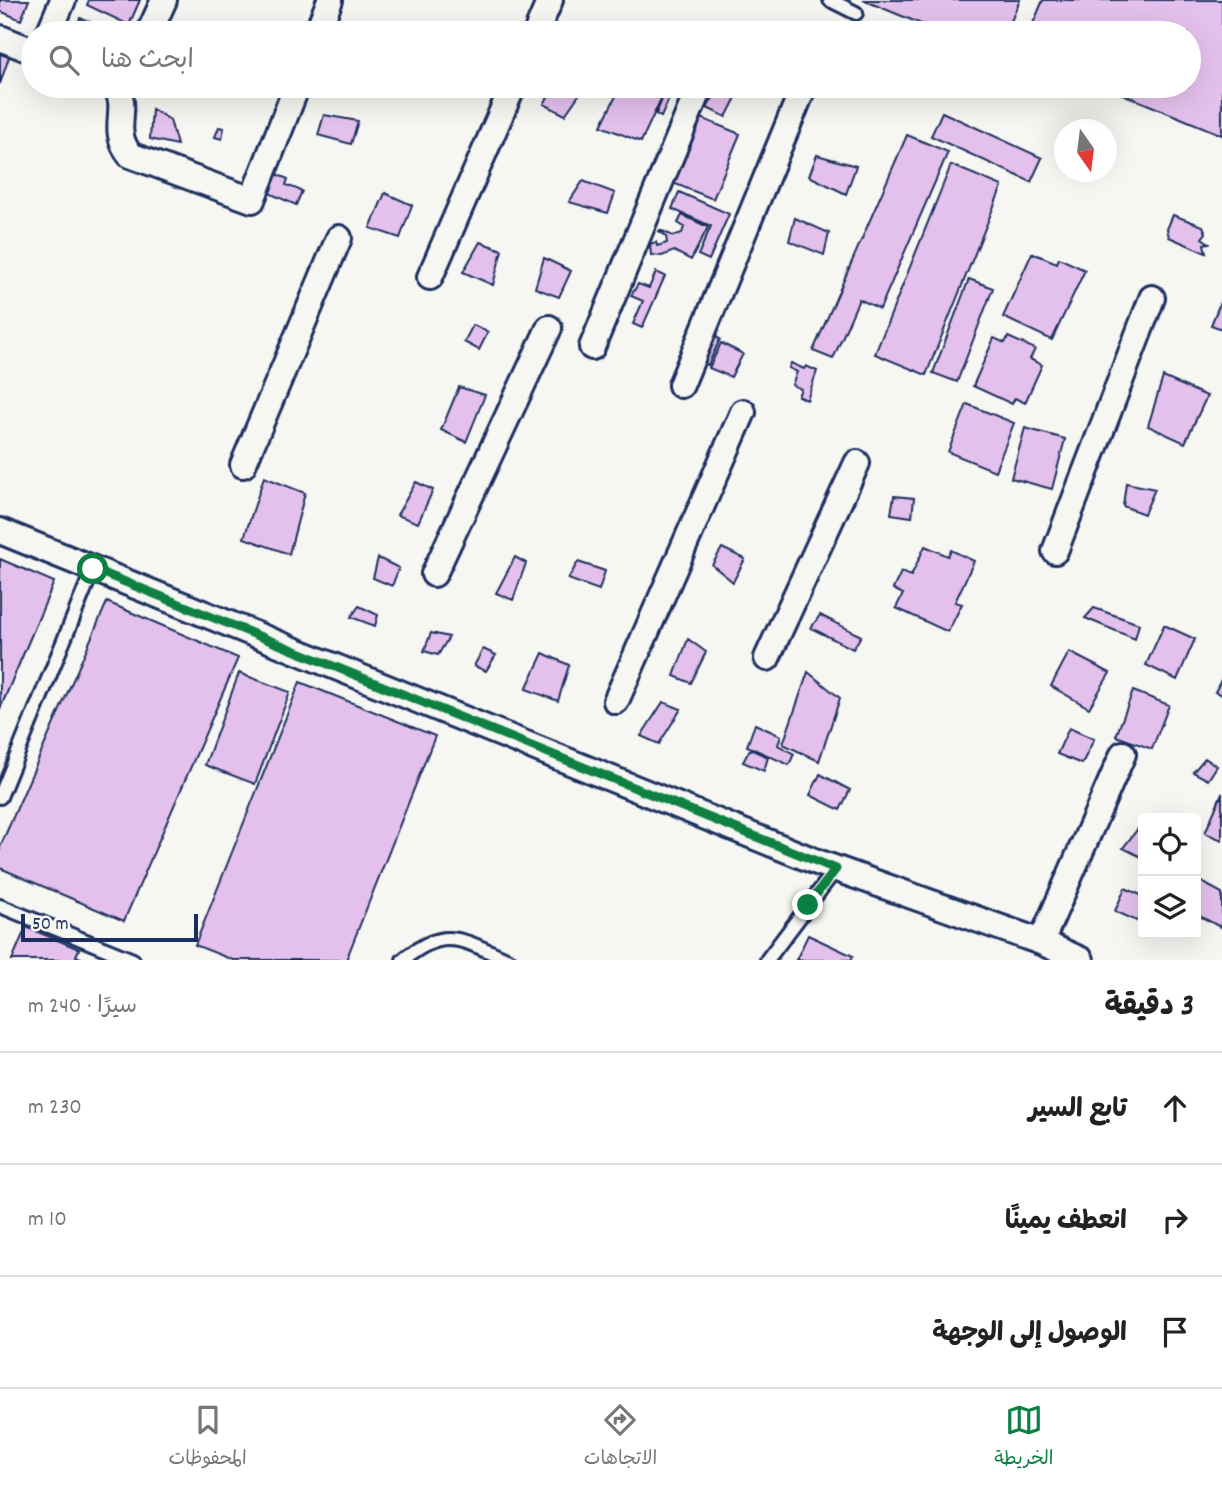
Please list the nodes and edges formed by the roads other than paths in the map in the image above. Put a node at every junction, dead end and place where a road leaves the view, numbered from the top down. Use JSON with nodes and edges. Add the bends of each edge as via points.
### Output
{"nodes":[{"id":1,"x":63,"y":0,"type":"edge"},
{"id":2,"x":164,"y":0,"type":"edge"},
{"id":3,"x":330,"y":0,"type":"edge"},
{"id":4,"x":550,"y":0,"type":"edge"},
{"id":5,"x":830,"y":0,"type":"edge"},
{"id":6,"x":856,"y":13,"type":"dead end"},
{"id":7,"x":54,"y":21,"type":"edge"},
{"id":8,"x":154,"y":21,"type":"edge"},
{"id":9,"x":322,"y":21,"type":"edge"},
{"id":10,"x":541,"y":21,"type":"edge"},
{"id":11,"x":0,"y":38,"type":"edge"},
{"id":12,"x":21,"y":46,"type":"edge"},
{"id":13,"x":120,"y":98,"type":"edge"},
{"id":14,"x":292,"y":98,"type":"edge"},
{"id":15,"x":508,"y":98,"type":"edge"},
{"id":16,"x":695,"y":98,"type":"edge"},
{"id":17,"x":799,"y":98,"type":"edge"},
{"id":18,"x":339,"y":238,"type":"dead end"},
{"id":19,"x":430,"y":277,"type":"dead end"},
{"id":20,"x":1152,"y":298,"type":"dead end"},
{"id":21,"x":549,"y":328,"type":"dead end"},
{"id":22,"x":592,"y":347,"type":"dead end"},
{"id":23,"x":681,"y":386,"type":"dead end"},
{"id":24,"x":743,"y":412,"type":"dead end"},
{"id":25,"x":857,"y":463,"type":"dead end"},
{"id":26,"x":243,"y":465,"type":"dead end"},
{"id":27,"x":0,"y":531,"type":"edge"},
{"id":28,"x":1055,"y":551,"type":"dead end"},
{"id":29,"x":93,"y":569,"type":"junction"},
{"id":30,"x":434,"y":574,"type":"dead end"},
{"id":31,"x":767,"y":658,"type":"dead end"},
{"id":32,"x":616,"y":701,"type":"dead end"},
{"id":33,"x":1123,"y":754,"type":"dead end"},
{"id":34,"x":0,"y":797,"type":"edge"},
{"id":35,"x":836,"y":869,"type":"junction"},
{"id":36,"x":0,"y":906,"type":"edge"},
{"id":37,"x":1041,"y":942,"type":"junction"},
{"id":38,"x":133,"y":960,"type":"edge"},
{"id":39,"x":403,"y":960,"type":"edge"},
{"id":40,"x":509,"y":960,"type":"edge"},
{"id":41,"x":766,"y":960,"type":"edge"},
{"id":42,"x":1081,"y":960,"type":"edge"}],
"edges":[{"from":1,"to":7,"type":"street"},
{"from":2,"to":8,"type":"street"},
{"from":3,"to":9,"type":"street"},
{"from":4,"to":10,"type":"street"},
{"from":5,"to":6,"type":"lane"},
{"from":11,"to":12,"type":"street"},
{"from":13,"to":14,"type":"street","via":[[119,134],[130,155],[252,200]]},
{"from":15,"to":19,"type":"street"},
{"from":16,"to":22,"type":"street"},
{"from":17,"to":23,"type":"street"},
{"from":18,"to":26,"type":"street"},
{"from":20,"to":28,"type":"street"},
{"from":21,"to":30,"type":"street"},
{"from":24,"to":32,"type":"street"},
{"from":25,"to":31,"type":"street"},
{"from":27,"to":29,"type":"street"},
{"from":29,"to":34,"type":"lane"},
{"from":29,"to":35,"type":"street"},
{"from":33,"to":37,"type":"street"},
{"from":35,"to":37,"type":"street"},
{"from":35,"to":41,"type":"lane"},
{"from":36,"to":38,"type":"lane"},
{"from":37,"to":42,"type":"street"},
{"from":39,"to":40,"type":"lane","via":[[420,946],[441,938],[454,938]]}]}
